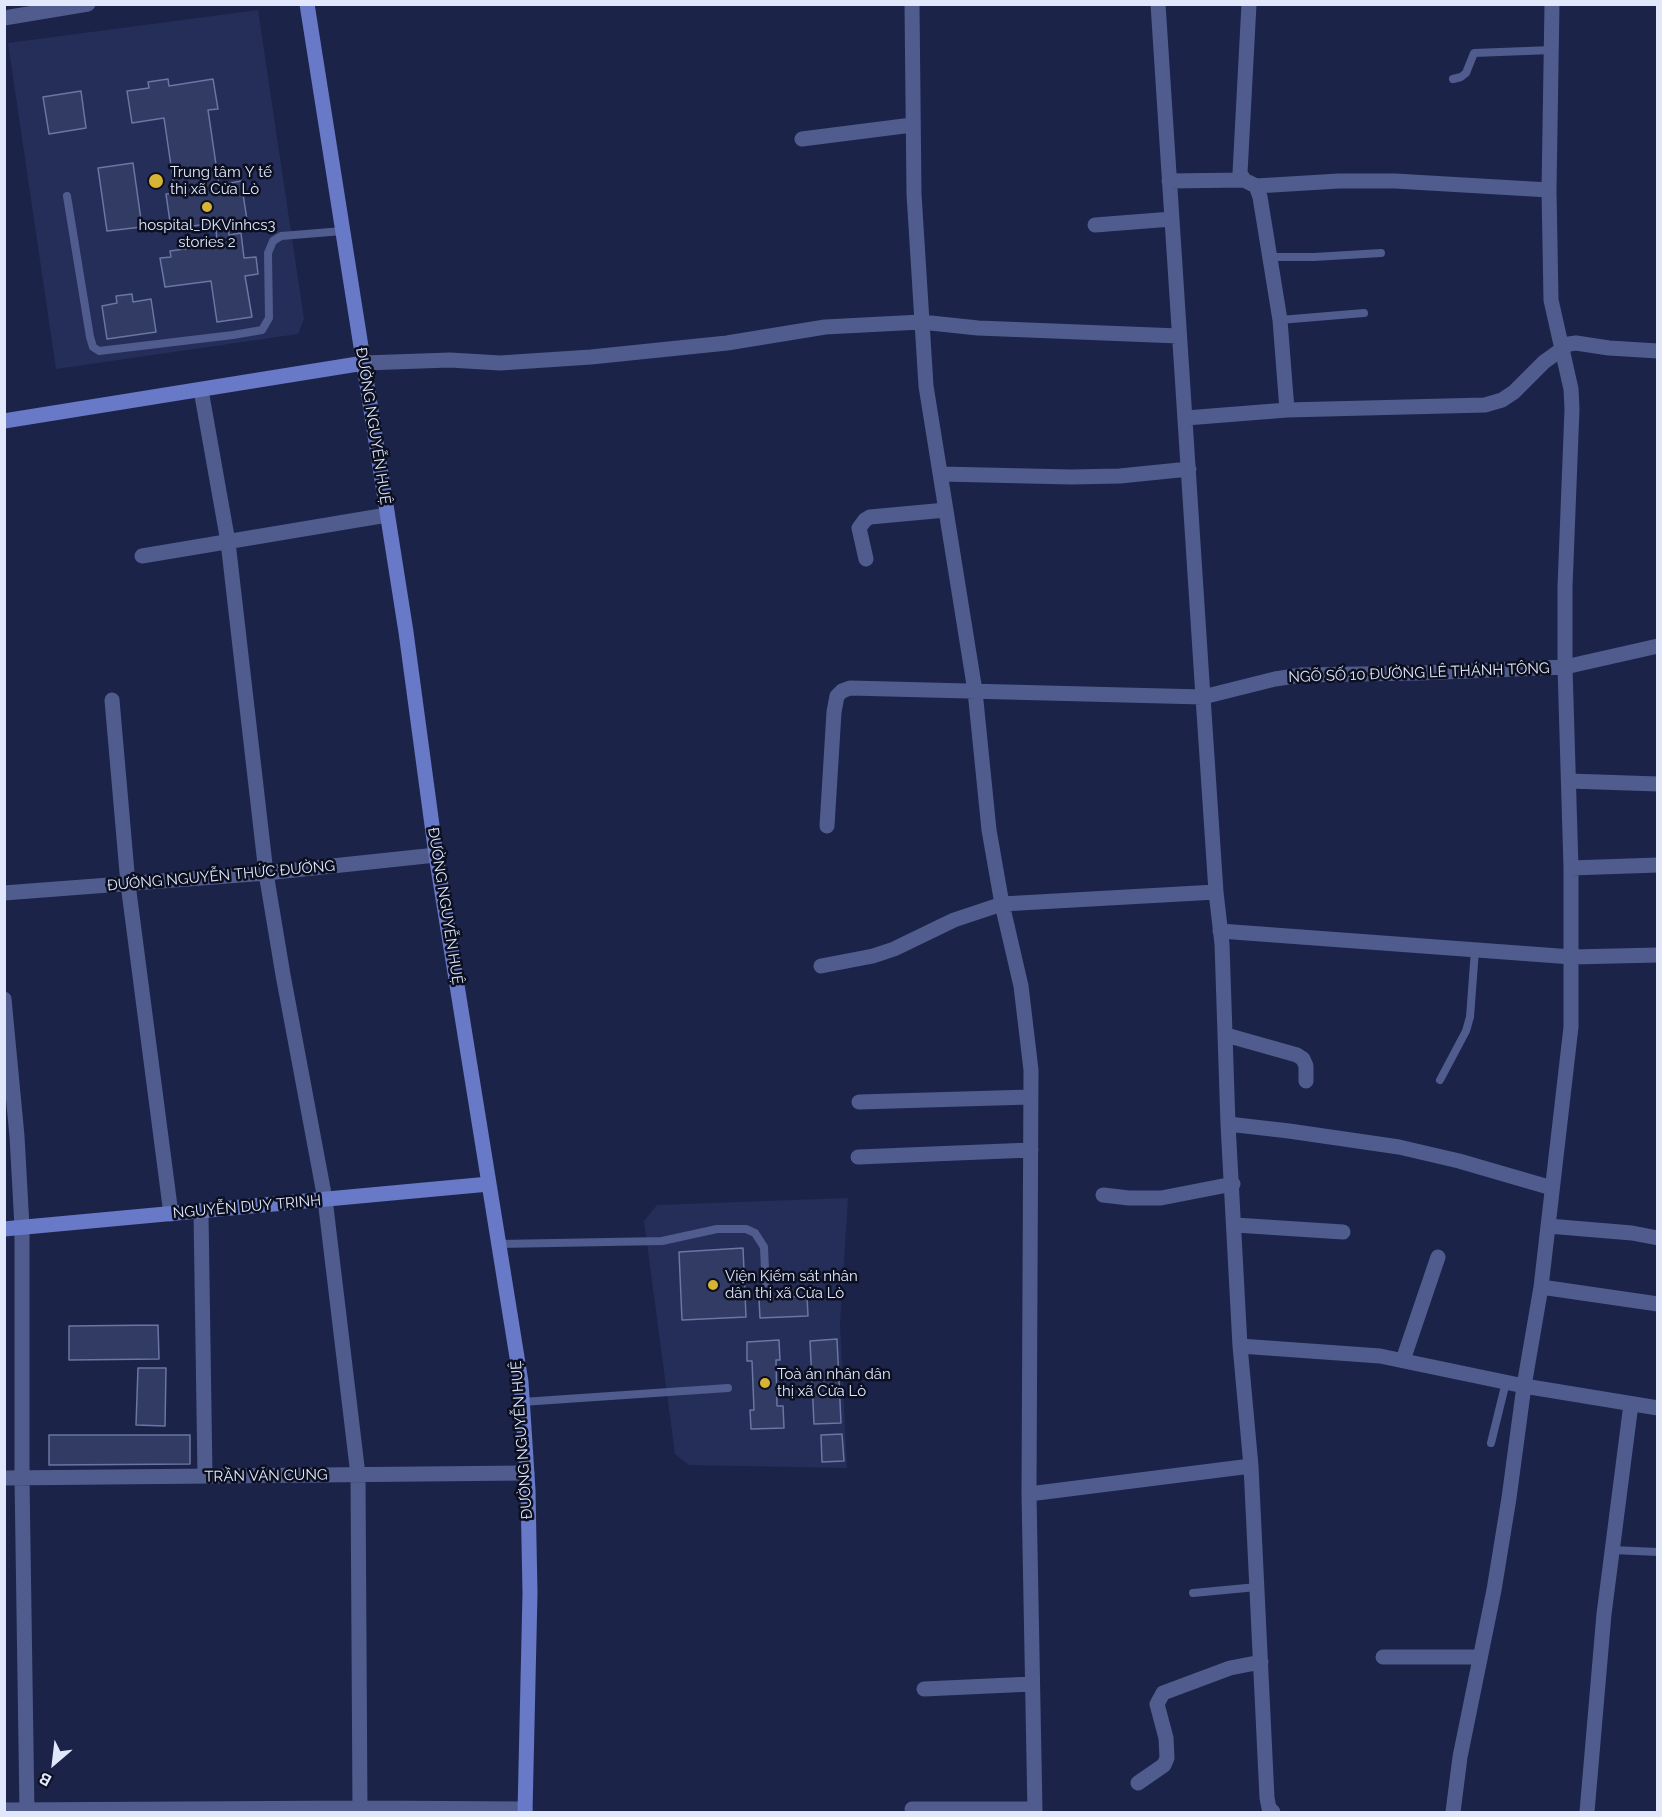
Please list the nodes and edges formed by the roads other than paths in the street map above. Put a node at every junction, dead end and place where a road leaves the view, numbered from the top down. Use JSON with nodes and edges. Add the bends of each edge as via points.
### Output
{"nodes":[{"id":1,"x":88,"y":4,"type":"edge"},
{"id":2,"x":307,"y":4,"type":"edge"},
{"id":3,"x":912,"y":4,"type":"edge"},
{"id":4,"x":1158,"y":4,"type":"edge"},
{"id":5,"x":1249,"y":4,"type":"edge"},
{"id":6,"x":1552,"y":4,"type":"edge"},
{"id":7,"x":4,"y":18,"type":"edge"},
{"id":8,"x":1553,"y":50,"type":"junction"},
{"id":9,"x":1453,"y":79,"type":"dead end"},
{"id":10,"x":912,"y":125,"type":"junction"},
{"id":11,"x":802,"y":139,"type":"dead end"},
{"id":12,"x":1169,"y":181,"type":"junction"},
{"id":13,"x":1250,"y":183,"type":"junction"},
{"id":14,"x":1550,"y":190,"type":"junction"},
{"id":15,"x":67,"y":196,"type":"dead end"},
{"id":16,"x":1172,"y":219,"type":"junction"},
{"id":17,"x":1095,"y":225,"type":"dead end"},
{"id":18,"x":343,"y":231,"type":"junction"},
{"id":19,"x":1381,"y":253,"type":"dead end"},
{"id":20,"x":1270,"y":257,"type":"junction"},
{"id":21,"x":1364,"y":314,"type":"dead end"},
{"id":22,"x":1280,"y":320,"type":"junction"},
{"id":23,"x":921,"y":322,"type":"junction"},
{"id":24,"x":1179,"y":336,"type":"junction"},
{"id":25,"x":1563,"y":347,"type":"junction"},
{"id":26,"x":1658,"y":351,"type":"edge"},
{"id":27,"x":364,"y":363,"type":"junction"},
{"id":28,"x":201,"y":390,"type":"junction"},
{"id":29,"x":1287,"y":410,"type":"junction"},
{"id":30,"x":1186,"y":418,"type":"junction"},
{"id":31,"x":4,"y":421,"type":"edge"},
{"id":32,"x":1189,"y":469,"type":"junction"},
{"id":33,"x":941,"y":474,"type":"junction"},
{"id":34,"x":946,"y":510,"type":"junction"},
{"id":35,"x":387,"y":515,"type":"junction"},
{"id":36,"x":228,"y":542,"type":"junction"},
{"id":37,"x":142,"y":556,"type":"dead end"},
{"id":38,"x":867,"y":559,"type":"dead end"},
{"id":39,"x":1658,"y":646,"type":"edge"},
{"id":40,"x":1565,"y":667,"type":"junction"},
{"id":41,"x":975,"y":691,"type":"junction"},
{"id":42,"x":1203,"y":697,"type":"junction"},
{"id":43,"x":112,"y":700,"type":"dead end"},
{"id":44,"x":1569,"y":781,"type":"junction"},
{"id":45,"x":1658,"y":784,"type":"edge"},
{"id":46,"x":827,"y":826,"type":"dead end"},
{"id":47,"x":436,"y":855,"type":"junction"},
{"id":48,"x":1658,"y":865,"type":"edge"},
{"id":49,"x":1571,"y":868,"type":"junction"},
{"id":50,"x":266,"y":873,"type":"junction"},
{"id":51,"x":128,"y":884,"type":"junction"},
{"id":52,"x":1216,"y":892,"type":"junction"},
{"id":53,"x":4,"y":893,"type":"edge"},
{"id":54,"x":1002,"y":904,"type":"junction"},
{"id":55,"x":1220,"y":931,"type":"junction"},
{"id":56,"x":1475,"y":950,"type":"junction"},
{"id":57,"x":1658,"y":955,"type":"edge"},
{"id":58,"x":1572,"y":957,"type":"junction"},
{"id":59,"x":821,"y":966,"type":"dead end"},
{"id":60,"x":4,"y":999,"type":"edge"},
{"id":61,"x":1226,"y":1035,"type":"junction"},
{"id":62,"x":1440,"y":1080,"type":"dead end"},
{"id":63,"x":1306,"y":1081,"type":"dead end"},
{"id":64,"x":1031,"y":1097,"type":"junction"},
{"id":65,"x":859,"y":1102,"type":"dead end"},
{"id":66,"x":1228,"y":1124,"type":"junction"},
{"id":67,"x":1031,"y":1150,"type":"junction"},
{"id":68,"x":858,"y":1157,"type":"dead end"},
{"id":69,"x":489,"y":1184,"type":"junction"},
{"id":70,"x":1233,"y":1184,"type":"junction"},
{"id":71,"x":1552,"y":1188,"type":"junction"},
{"id":72,"x":1103,"y":1195,"type":"dead end"},
{"id":73,"x":324,"y":1199,"type":"junction"},
{"id":74,"x":201,"y":1212,"type":"junction"},
{"id":75,"x":171,"y":1214,"type":"junction"},
{"id":76,"x":1235,"y":1226,"type":"junction"},
{"id":77,"x":1548,"y":1226,"type":"junction"},
{"id":78,"x":22,"y":1227,"type":"junction"},
{"id":79,"x":4,"y":1229,"type":"edge"},
{"id":80,"x":1343,"y":1232,"type":"dead end"},
{"id":81,"x":1658,"y":1238,"type":"edge"},
{"id":82,"x":499,"y":1244,"type":"junction"},
{"id":83,"x":1438,"y":1257,"type":"dead end"},
{"id":84,"x":1541,"y":1287,"type":"junction"},
{"id":85,"x":766,"y":1293,"type":"dead end"},
{"id":86,"x":1658,"y":1304,"type":"edge"},
{"id":87,"x":1240,"y":1346,"type":"junction"},
{"id":88,"x":1403,"y":1360,"type":"junction"},
{"id":89,"x":1506,"y":1382,"type":"junction"},
{"id":90,"x":1524,"y":1386,"type":"junction"},
{"id":91,"x":728,"y":1388,"type":"dead end"},
{"id":92,"x":522,"y":1402,"type":"junction"},
{"id":93,"x":1631,"y":1404,"type":"junction"},
{"id":94,"x":1658,"y":1408,"type":"edge"},
{"id":95,"x":1491,"y":1443,"type":"dead end"},
{"id":96,"x":1251,"y":1466,"type":"junction"},
{"id":97,"x":527,"y":1473,"type":"junction"},
{"id":98,"x":358,"y":1475,"type":"junction"},
{"id":99,"x":205,"y":1476,"type":"junction"},
{"id":100,"x":22,"y":1478,"type":"junction"},
{"id":101,"x":4,"y":1479,"type":"edge"},
{"id":102,"x":1029,"y":1494,"type":"junction"},
{"id":103,"x":1612,"y":1550,"type":"junction"},
{"id":104,"x":1658,"y":1552,"type":"edge"},
{"id":105,"x":1257,"y":1587,"type":"junction"},
{"id":106,"x":1193,"y":1593,"type":"dead end"},
{"id":107,"x":1383,"y":1657,"type":"dead end"},
{"id":108,"x":1480,"y":1657,"type":"junction"},
{"id":109,"x":1261,"y":1662,"type":"junction"},
{"id":110,"x":1032,"y":1684,"type":"junction"},
{"id":111,"x":924,"y":1689,"type":"dead end"},
{"id":112,"x":1138,"y":1783,"type":"dead end"},
{"id":113,"x":912,"y":1809,"type":"dead end"},
{"id":114,"x":4,"y":1810,"type":"edge"},
{"id":115,"x":361,"y":1810,"type":"edge"},
{"id":116,"x":27,"y":1811,"type":"edge"},
{"id":117,"x":525,"y":1811,"type":"edge"},
{"id":118,"x":1035,"y":1811,"type":"edge"},
{"id":119,"x":1273,"y":1812,"type":"edge"},
{"id":120,"x":1453,"y":1812,"type":"edge"},
{"id":121,"x":1587,"y":1812,"type":"edge"}],
"edges":[{"from":1,"to":7,"type":"street"},
{"from":2,"to":18,"type":"street","name":"ĐƯỜNG NGUYỄN HUỆ"},
{"from":3,"to":10,"type":"street"},
{"from":4,"to":12,"type":"street"},
{"from":5,"to":13,"type":"street","via":[[1240,173]]},
{"from":6,"to":8,"type":"street"},
{"from":8,"to":9,"type":"lane","via":[[1474,52],[1466,73]]},
{"from":8,"to":14,"type":"street"},
{"from":10,"to":11,"type":"street"},
{"from":10,"to":23,"type":"street"},
{"from":12,"to":13,"type":"street"},
{"from":12,"to":16,"type":"street"},
{"from":13,"to":14,"type":"street","via":[[1395,181]]},
{"from":13,"to":20,"type":"street","via":[[1260,197]]},
{"from":14,"to":25,"type":"street","via":[[1551,300]]},
{"from":15,"to":18,"type":"lane","via":[[90,337],[99,351],[262,330],[269,318],[268,253],[273,241],[281,236]]},
{"from":16,"to":17,"type":"street"},
{"from":16,"to":24,"type":"street"},
{"from":18,"to":27,"type":"street","name":"ĐƯỜNG NGUYỄN HUỆ"},
{"from":19,"to":20,"type":"lane"},
{"from":20,"to":22,"type":"street"},
{"from":21,"to":22,"type":"lane"},
{"from":22,"to":29,"type":"street"},
{"from":23,"to":24,"type":"street"},
{"from":23,"to":27,"type":"street","via":[[825,327],[727,343],[591,357],[500,363]]},
{"from":23,"to":33,"type":"street","via":[[927,396]]},
{"from":24,"to":30,"type":"street"},
{"from":25,"to":26,"type":"street","via":[[1576,343]]},
{"from":25,"to":29,"type":"street","via":[[1514,392],[1485,405]]},
{"from":25,"to":40,"type":"street","via":[[1572,409]]},
{"from":27,"to":28,"type":"street"},
{"from":27,"to":35,"type":"street","name":"ĐƯỜNG NGUYỄN HUỆ"},
{"from":28,"to":31,"type":"street"},
{"from":28,"to":36,"type":"street"},
{"from":29,"to":30,"type":"street"},
{"from":30,"to":32,"type":"street"},
{"from":32,"to":33,"type":"street","via":[[1071,477]]},
{"from":32,"to":42,"type":"street"},
{"from":33,"to":34,"type":"street"},
{"from":34,"to":38,"type":"street","via":[[865,520],[859,528]]},
{"from":34,"to":41,"type":"street"},
{"from":35,"to":36,"type":"street"},
{"from":35,"to":47,"type":"street","name":"ĐƯỜNG NGUYỄN HUỆ"},
{"from":36,"to":37,"type":"street"},
{"from":36,"to":50,"type":"street"},
{"from":39,"to":40,"type":"street","name":"NGÕ SỐ 10 ĐƯỜNG LÊ THÁNH TÔNG"},
{"from":40,"to":42,"type":"street","name":"NGÕ SỐ 10 ĐƯỜNG LÊ THÁNH TÔNG","via":[[1302,675]]},
{"from":40,"to":44,"type":"street"},
{"from":41,"to":42,"type":"street","name":"NGÕ SỐ 10 ĐƯỜNG LÊ THÁNH TÔNG"},
{"from":41,"to":46,"type":"street","name":"NGÕ SỐ 10 ĐƯỜNG LÊ THÁNH TÔNG","via":[[863,687],[842,691],[834,712]]},
{"from":41,"to":54,"type":"street","via":[[989,830]]},
{"from":42,"to":52,"type":"street"},
{"from":43,"to":51,"type":"street"},
{"from":44,"to":45,"type":"street"},
{"from":44,"to":49,"type":"street"},
{"from":47,"to":50,"type":"street","name":"ĐƯỜNG NGUYỄN THỨC ĐƯỜNG"},
{"from":47,"to":69,"type":"street","name":"ĐƯỜNG NGUYỄN HUỆ"},
{"from":48,"to":49,"type":"street"},
{"from":49,"to":58,"type":"street"},
{"from":50,"to":51,"type":"street","name":"ĐƯỜNG NGUYỄN THỨC ĐƯỜNG"},
{"from":50,"to":73,"type":"street"},
{"from":51,"to":53,"type":"street","name":"ĐƯỜNG NGUYỄN THỨC ĐƯỜNG"},
{"from":51,"to":75,"type":"street"},
{"from":52,"to":54,"type":"street"},
{"from":52,"to":55,"type":"street"},
{"from":54,"to":59,"type":"street","via":[[954,920],[894,949]]},
{"from":54,"to":64,"type":"street","via":[[1021,986]]},
{"from":55,"to":56,"type":"street"},
{"from":55,"to":61,"type":"street"},
{"from":56,"to":58,"type":"street"},
{"from":56,"to":62,"type":"lane","via":[[1470,1017]]},
{"from":57,"to":58,"type":"street"},
{"from":58,"to":71,"type":"street","via":[[1570,1027]]},
{"from":60,"to":78,"type":"street"},
{"from":61,"to":63,"type":"street","via":[[1297,1055],[1306,1066]]},
{"from":61,"to":66,"type":"street"},
{"from":64,"to":65,"type":"street"},
{"from":64,"to":67,"type":"street"},
{"from":66,"to":70,"type":"street"},
{"from":66,"to":71,"type":"street","via":[[1399,1147]]},
{"from":67,"to":68,"type":"street"},
{"from":67,"to":102,"type":"street"},
{"from":69,"to":73,"type":"street","name":"NGUYỄN DUY TRINH"},
{"from":69,"to":82,"type":"street","name":"ĐƯỜNG NGUYỄN HUỆ"},
{"from":70,"to":72,"type":"street","via":[[1161,1198]]},
{"from":70,"to":76,"type":"street"},
{"from":71,"to":77,"type":"street"},
{"from":73,"to":74,"type":"street","name":"NGUYỄN DUY TRINH"},
{"from":73,"to":98,"type":"street"},
{"from":74,"to":75,"type":"street","name":"NGUYỄN DUY TRINH"},
{"from":74,"to":99,"type":"street"},
{"from":75,"to":78,"type":"street","name":"NGUYỄN DUY TRINH"},
{"from":76,"to":80,"type":"street"},
{"from":76,"to":87,"type":"street"},
{"from":77,"to":81,"type":"street"},
{"from":77,"to":84,"type":"street"},
{"from":78,"to":79,"type":"street","name":"NGUYỄN DUY TRINH"},
{"from":78,"to":100,"type":"street"},
{"from":82,"to":85,"type":"lane","via":[[662,1241],[717,1229],[746,1229],[755,1233],[764,1247]]},
{"from":82,"to":92,"type":"street","name":"ĐƯỜNG NGUYỄN HUỆ"},
{"from":83,"to":88,"type":"street"},
{"from":84,"to":86,"type":"street"},
{"from":84,"to":90,"type":"street"},
{"from":87,"to":88,"type":"street"},
{"from":87,"to":96,"type":"street"},
{"from":88,"to":89,"type":"street"},
{"from":89,"to":90,"type":"street"},
{"from":89,"to":95,"type":"lane"},
{"from":90,"to":93,"type":"street"},
{"from":90,"to":108,"type":"street","via":[[1509,1498]]},
{"from":91,"to":92,"type":"lane"},
{"from":92,"to":97,"type":"street","name":"ĐƯỜNG NGUYỄN HUỆ"},
{"from":93,"to":94,"type":"street"},
{"from":93,"to":103,"type":"street"},
{"from":96,"to":102,"type":"street"},
{"from":96,"to":105,"type":"street"},
{"from":97,"to":98,"type":"street","name":"TRẦN VĂN CUNG"},
{"from":97,"to":117,"type":"street","name":"ĐƯỜNG NGUYỄN HUỆ","via":[[530,1669]]},
{"from":98,"to":99,"type":"street","name":"TRẦN VĂN CUNG"},
{"from":98,"to":115,"type":"street"},
{"from":99,"to":100,"type":"street","name":"TRẦN VĂN CUNG"},
{"from":100,"to":101,"type":"street","name":"TRẦN VĂN CUNG"},
{"from":100,"to":116,"type":"street"},
{"from":102,"to":110,"type":"street"},
{"from":103,"to":104,"type":"lane"},
{"from":103,"to":121,"type":"street"},
{"from":105,"to":106,"type":"lane"},
{"from":105,"to":109,"type":"street"},
{"from":107,"to":108,"type":"street"},
{"from":108,"to":120,"type":"street"},
{"from":109,"to":112,"type":"street","via":[[1230,1668],[1163,1694],[1157,1704],[1167,1758],[1164,1765]]},
{"from":109,"to":119,"type":"street","via":[[1267,1798]]},
{"from":110,"to":111,"type":"street"},
{"from":110,"to":118,"type":"street"},
{"from":113,"to":118,"type":"street"},
{"from":114,"to":116,"type":"street"},
{"from":115,"to":116,"type":"street"},
{"from":115,"to":117,"type":"street"}]}
